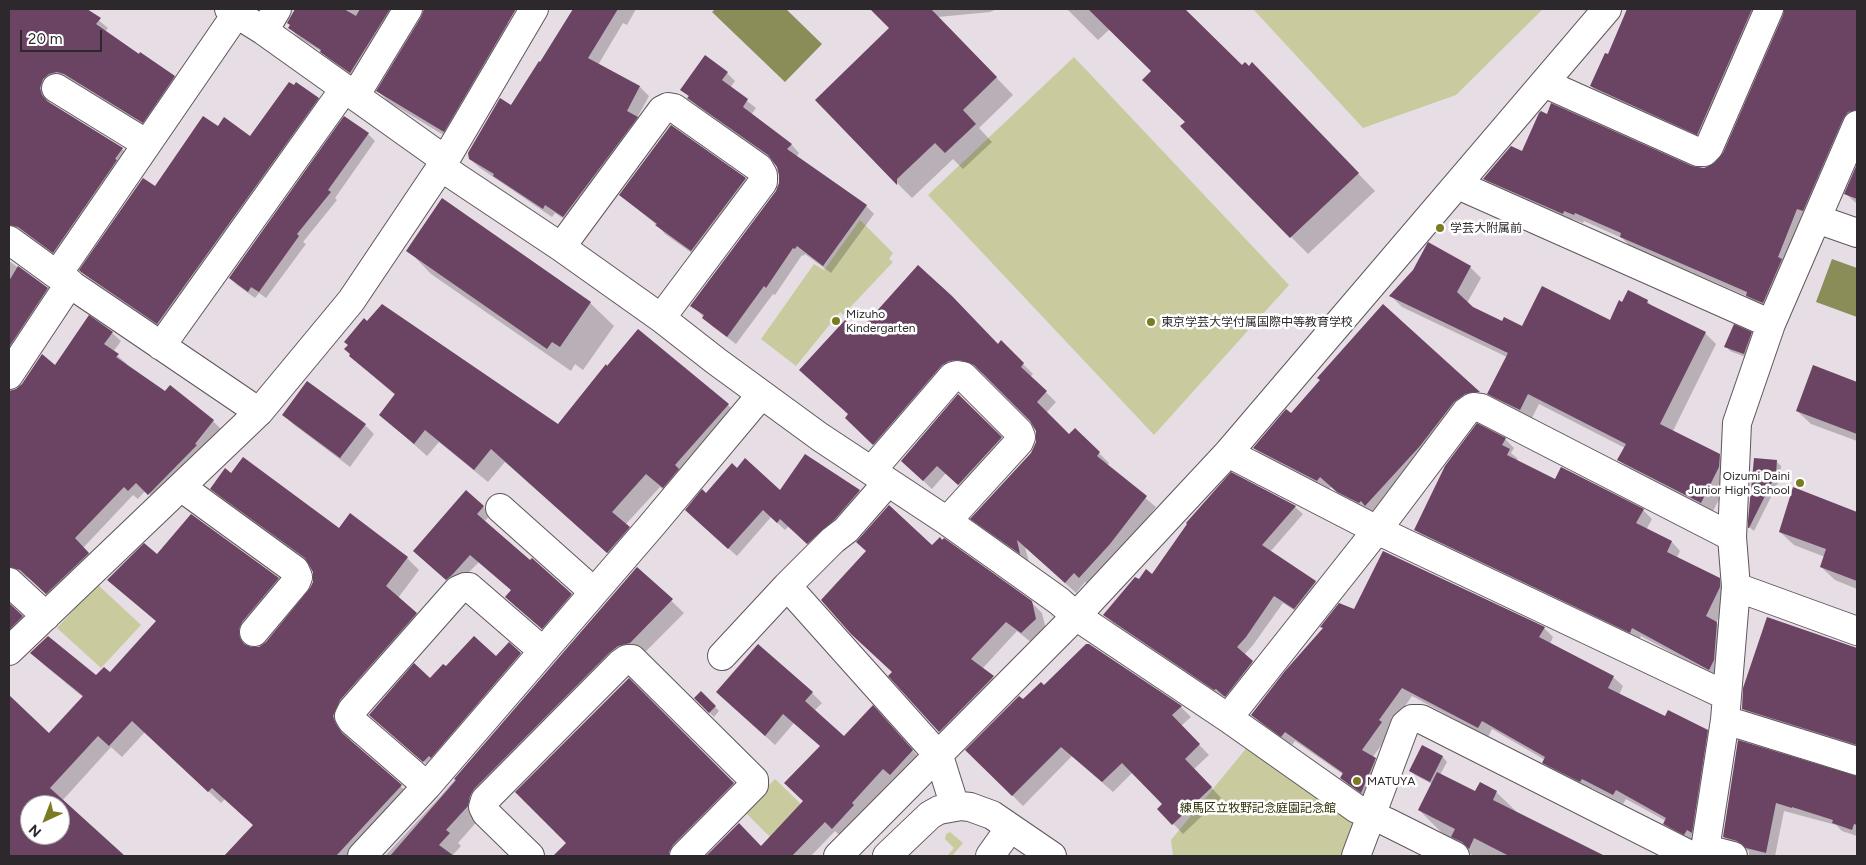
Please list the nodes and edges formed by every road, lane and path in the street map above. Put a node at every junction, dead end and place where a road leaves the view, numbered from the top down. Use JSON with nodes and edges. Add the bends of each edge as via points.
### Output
{"nodes":[{"id":1,"x":408,"y":9,"type":"edge"},
{"id":2,"x":534,"y":9,"type":"edge"},
{"id":3,"x":1607,"y":9,"type":"edge"},
{"id":4,"x":1769,"y":9,"type":"edge"},
{"id":5,"x":233,"y":11,"type":"edge"},
{"id":6,"x":270,"y":20,"type":"edge"},
{"id":7,"x":1544,"y":83,"type":"junction"},
{"id":8,"x":56,"y":88,"type":"dead end"},
{"id":9,"x":350,"y":92,"type":"junction"},
{"id":10,"x":1857,"y":125,"type":"edge"},
{"id":11,"x":147,"y":144,"type":"junction"},
{"id":12,"x":443,"y":163,"type":"junction"},
{"id":13,"x":1458,"y":185,"type":"junction"},
{"id":14,"x":1817,"y":219,"type":"junction"},
{"id":15,"x":1857,"y":233,"type":"edge"},
{"id":16,"x":9,"y":240,"type":"edge"},
{"id":17,"x":561,"y":247,"type":"junction"},
{"id":18,"x":63,"y":279,"type":"junction"},
{"id":19,"x":661,"y":318,"type":"junction"},
{"id":20,"x":1771,"y":324,"type":"junction"},
{"id":21,"x":161,"y":346,"type":"junction"},
{"id":22,"x":9,"y":375,"type":"edge"},
{"id":23,"x":761,"y":395,"type":"junction"},
{"id":24,"x":259,"y":412,"type":"junction"},
{"id":25,"x":1228,"y":453,"type":"junction"},
{"id":26,"x":880,"y":476,"type":"junction"},
{"id":27,"x":182,"y":488,"type":"junction"},
{"id":28,"x":500,"y":508,"type":"dead end"},
{"id":29,"x":947,"y":521,"type":"junction"},
{"id":30,"x":1377,"y":530,"type":"junction"},
{"id":31,"x":1732,"y":537,"type":"junction"},
{"id":32,"x":9,"y":582,"type":"edge"},
{"id":33,"x":787,"y":586,"type":"junction"},
{"id":34,"x":1736,"y":586,"type":"junction"},
{"id":35,"x":594,"y":592,"type":"junction"},
{"id":36,"x":46,"y":616,"type":"junction"},
{"id":37,"x":1076,"y":616,"type":"junction"},
{"id":38,"x":1857,"y":631,"type":"edge"},
{"id":39,"x":254,"y":632,"type":"dead end"},
{"id":40,"x":9,"y":651,"type":"edge"},
{"id":41,"x":543,"y":651,"type":"junction"},
{"id":42,"x":722,"y":656,"type":"dead end"},
{"id":43,"x":1726,"y":708,"type":"junction"},
{"id":44,"x":1228,"y":718,"type":"junction"},
{"id":45,"x":938,"y":756,"type":"junction"},
{"id":46,"x":1857,"y":761,"type":"edge"},
{"id":47,"x":428,"y":786,"type":"junction"},
{"id":48,"x":955,"y":807,"type":"junction"},
{"id":49,"x":1371,"y":816,"type":"junction"},
{"id":50,"x":1010,"y":828,"type":"junction"},
{"id":51,"x":1701,"y":854,"type":"edge"},
{"id":52,"x":362,"y":856,"type":"edge"},
{"id":53,"x":530,"y":856,"type":"edge"},
{"id":54,"x":684,"y":856,"type":"edge"},
{"id":55,"x":838,"y":856,"type":"edge"},
{"id":56,"x":887,"y":856,"type":"edge"},
{"id":57,"x":990,"y":856,"type":"edge"},
{"id":58,"x":1052,"y":856,"type":"edge"},
{"id":59,"x":1356,"y":856,"type":"edge"},
{"id":60,"x":1455,"y":856,"type":"edge"},
{"id":61,"x":1733,"y":856,"type":"edge"}],
"edges":[{"from":1,"to":9,"type":"street"},
{"from":2,"to":12,"type":"street"},
{"from":3,"to":7,"type":"street"},
{"from":4,"to":7,"type":"street","via":[[1704,152]]},
{"from":5,"to":6,"type":"street"},
{"from":5,"to":11,"type":"street"},
{"from":6,"to":9,"type":"street"},
{"from":7,"to":13,"type":"street"},
{"from":8,"to":11,"type":"street"},
{"from":9,"to":12,"type":"street"},
{"from":9,"to":21,"type":"street"},
{"from":10,"to":14,"type":"street"},
{"from":11,"to":18,"type":"street"},
{"from":12,"to":17,"type":"street"},
{"from":12,"to":24,"type":"street","via":[[351,301]]},
{"from":13,"to":20,"type":"street"},
{"from":13,"to":25,"type":"street"},
{"from":14,"to":15,"type":"street"},
{"from":14,"to":20,"type":"street"},
{"from":16,"to":18,"type":"street"},
{"from":17,"to":19,"type":"street"},
{"from":17,"to":19,"type":"street","via":[[662,110],[668,107],[674,108],[759,168],[763,182]]},
{"from":18,"to":21,"type":"street"},
{"from":18,"to":22,"type":"street"},
{"from":19,"to":23,"type":"street"},
{"from":20,"to":31,"type":"street","via":[[1737,423]]},
{"from":21,"to":24,"type":"street"},
{"from":23,"to":26,"type":"street"},
{"from":23,"to":35,"type":"street"},
{"from":24,"to":27,"type":"street"},
{"from":25,"to":30,"type":"street"},
{"from":25,"to":37,"type":"street"},
{"from":26,"to":29,"type":"street"},
{"from":26,"to":29,"type":"street","via":[[952,376],[963,376],[1019,432],[1021,438]]},
{"from":26,"to":33,"type":"street","via":[[846,530]]},
{"from":27,"to":36,"type":"street"},
{"from":27,"to":39,"type":"street","via":[[295,570],[296,582]]},
{"from":28,"to":35,"type":"street"},
{"from":29,"to":37,"type":"street"},
{"from":30,"to":31,"type":"street","via":[[1473,407],[1481,408]]},
{"from":30,"to":43,"type":"street"},
{"from":30,"to":44,"type":"street"},
{"from":31,"to":34,"type":"street"},
{"from":32,"to":36,"type":"street"},
{"from":33,"to":42,"type":"street"},
{"from":33,"to":45,"type":"street"},
{"from":34,"to":38,"type":"street"},
{"from":34,"to":43,"type":"street"},
{"from":35,"to":41,"type":"street"},
{"from":36,"to":40,"type":"street"},
{"from":37,"to":44,"type":"street"},
{"from":37,"to":45,"type":"street"},
{"from":41,"to":47,"type":"street"},
{"from":41,"to":47,"type":"street","via":[[469,587],[465,587],[458,590],[352,710],[349,716],[352,721]]},
{"from":43,"to":46,"type":"street"},
{"from":43,"to":51,"type":"street"},
{"from":44,"to":49,"type":"street"},
{"from":45,"to":48,"type":"street"},
{"from":45,"to":55,"type":"street"},
{"from":47,"to":52,"type":"street"},
{"from":48,"to":50,"type":"street","via":[[982,810]]},
{"from":48,"to":56,"type":"street","via":[[930,815]]},
{"from":49,"to":51,"type":"street","via":[[1405,725],[1412,719],[1420,719]]},
{"from":49,"to":59,"type":"street"},
{"from":49,"to":60,"type":"street"},
{"from":50,"to":57,"type":"street"},
{"from":50,"to":58,"type":"street"},
{"from":51,"to":61,"type":"street"},
{"from":53,"to":54,"type":"street","via":[[486,812],[483,807],[485,800],[620,664],[632,659],[754,780],[754,785]]}]}
